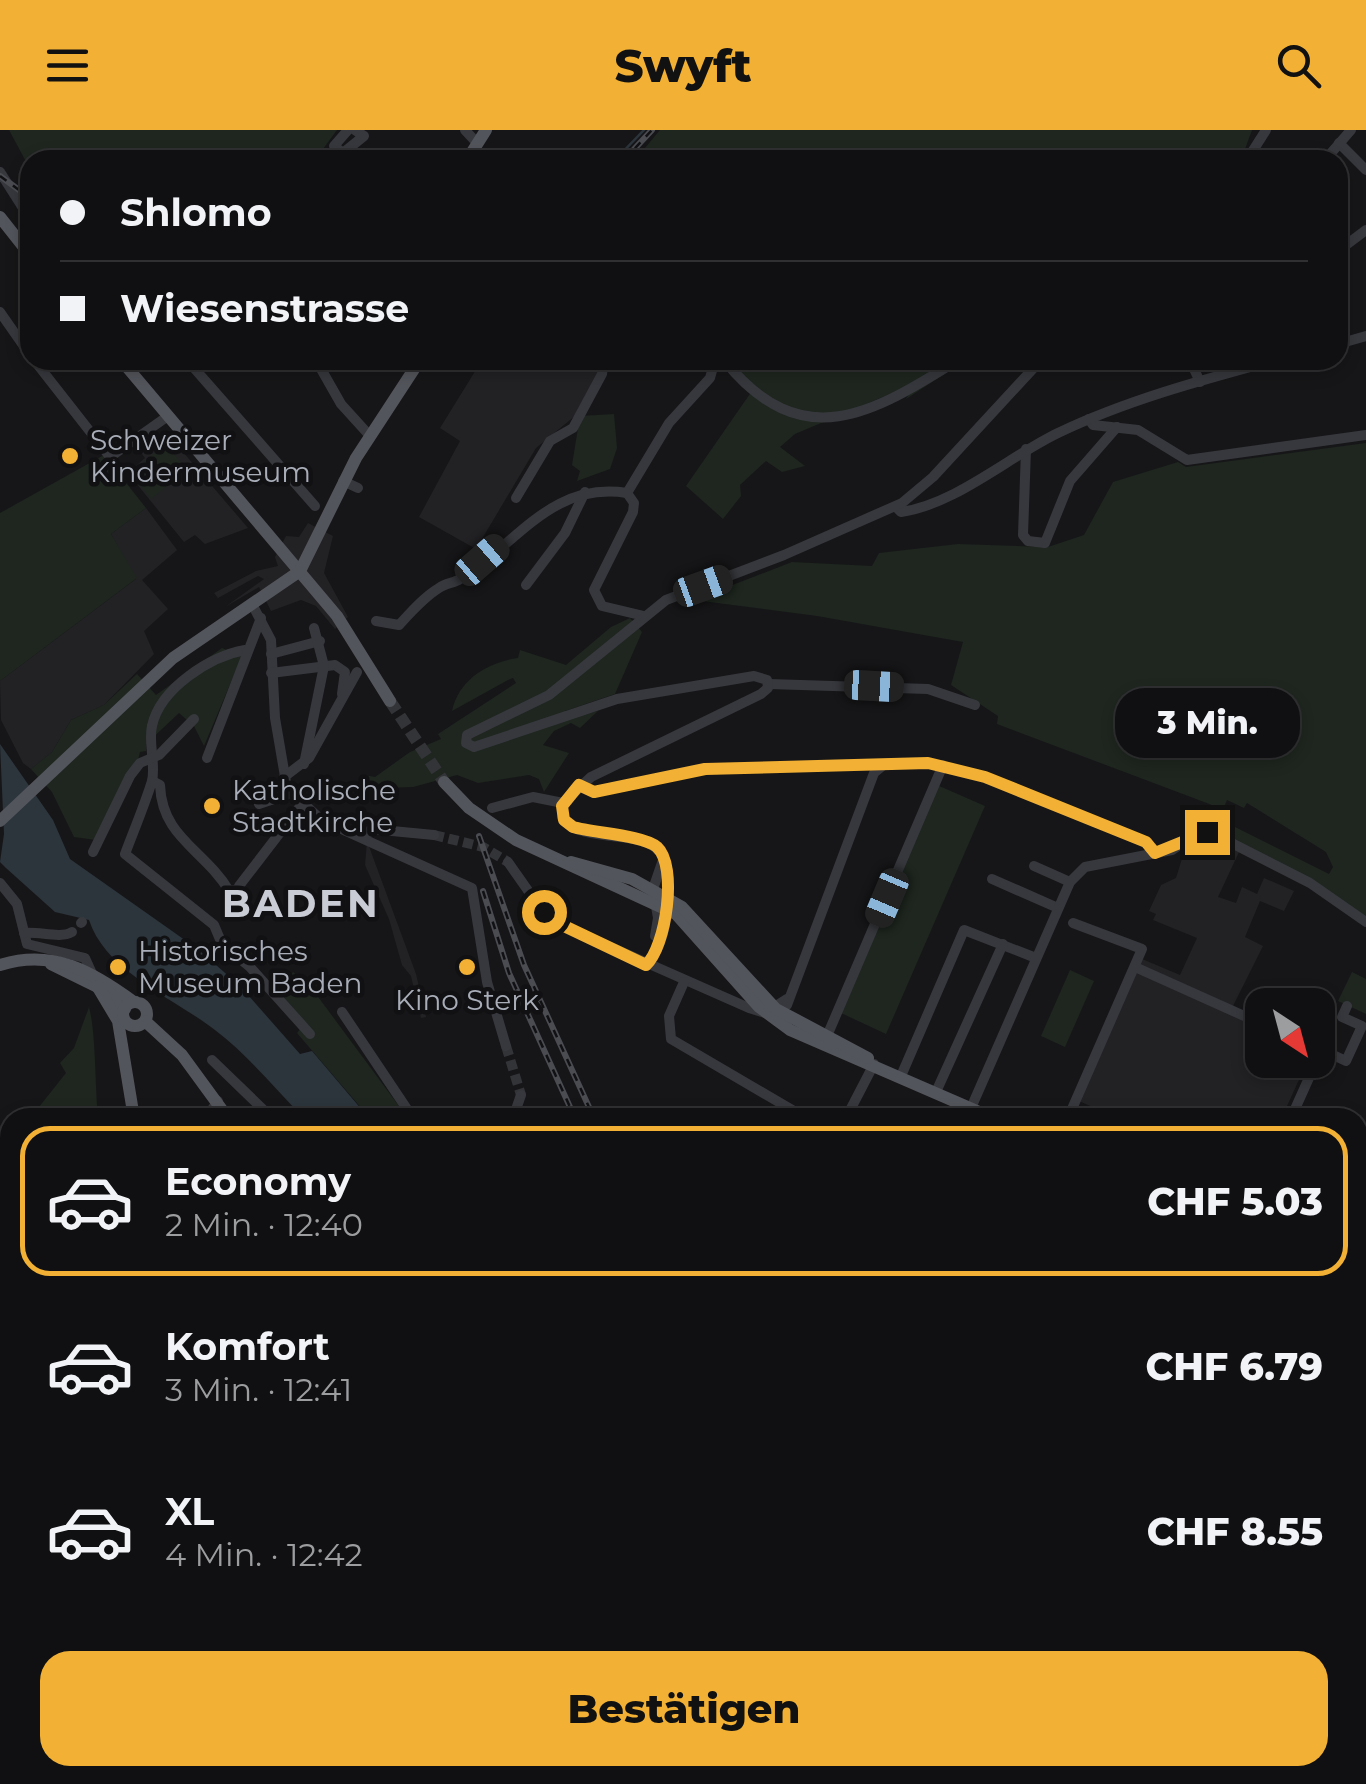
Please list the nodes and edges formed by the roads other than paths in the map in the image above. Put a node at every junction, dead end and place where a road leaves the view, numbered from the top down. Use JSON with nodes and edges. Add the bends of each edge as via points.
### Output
{"nodes":[{"id":1,"x":465,"y":130,"type":"edge"},
{"id":2,"x":486,"y":130,"type":"edge"},
{"id":3,"x":1351,"y":130,"type":"edge"},
{"id":4,"x":478,"y":143,"type":"junction"},
{"id":5,"x":1340,"y":143,"type":"junction"},
{"id":6,"x":473,"y":150,"type":"edge"},
{"id":7,"x":1333,"y":150,"type":"edge"},
{"id":8,"x":1347,"y":150,"type":"edge"},
{"id":9,"x":1348,"y":151,"type":"edge"},
{"id":10,"x":1366,"y":170,"type":"edge"},
{"id":11,"x":0,"y":172,"type":"edge"},
{"id":12,"x":20,"y":204,"type":"edge"},
{"id":13,"x":0,"y":217,"type":"edge"},
{"id":14,"x":20,"y":242,"type":"edge"},
{"id":15,"x":0,"y":312,"type":"edge"},
{"id":16,"x":20,"y":341,"type":"edge"},
{"id":17,"x":41,"y":370,"type":"edge"},
{"id":18,"x":129,"y":370,"type":"edge"},
{"id":19,"x":195,"y":370,"type":"edge"},
{"id":20,"x":322,"y":370,"type":"edge"},
{"id":21,"x":413,"y":370,"type":"edge"},
{"id":22,"x":603,"y":370,"type":"edge"},
{"id":23,"x":712,"y":370,"type":"edge"},
{"id":24,"x":733,"y":370,"type":"edge"},
{"id":25,"x":941,"y":370,"type":"edge"},
{"id":26,"x":1032,"y":370,"type":"edge"},
{"id":27,"x":1195,"y":370,"type":"edge"},
{"id":28,"x":1241,"y":370,"type":"edge"},
{"id":29,"x":1200,"y":382,"type":"junction"},
{"id":30,"x":168,"y":416,"type":"junction"},
{"id":31,"x":1089,"y":419,"type":"junction"},
{"id":32,"x":1117,"y":427,"type":"junction"},
{"id":33,"x":1366,"y":435,"type":"edge"},
{"id":34,"x":370,"y":436,"type":"junction"},
{"id":35,"x":1026,"y":449,"type":"junction"},
{"id":36,"x":343,"y":482,"type":"junction"},
{"id":37,"x":358,"y":488,"type":"dead end"},
{"id":38,"x":586,"y":491,"type":"junction"},
{"id":39,"x":626,"y":493,"type":"junction"},
{"id":40,"x":516,"y":498,"type":"dead end"},
{"id":41,"x":315,"y":506,"type":"dead end"},
{"id":42,"x":896,"y":506,"type":"junction"},
{"id":43,"x":300,"y":571,"type":"junction"},
{"id":44,"x":526,"y":585,"type":"dead end"},
{"id":45,"x":252,"y":606,"type":"junction"},
{"id":46,"x":644,"y":616,"type":"junction"},
{"id":47,"x":261,"y":618,"type":"junction"},
{"id":48,"x":376,"y":621,"type":"dead end"},
{"id":49,"x":314,"y":628,"type":"dead end"},
{"id":50,"x":320,"y":642,"type":"junction"},
{"id":51,"x":245,"y":650,"type":"junction"},
{"id":52,"x":271,"y":654,"type":"junction"},
{"id":53,"x":324,"y":666,"type":"junction"},
{"id":54,"x":271,"y":674,"type":"junction"},
{"id":55,"x":768,"y":684,"type":"junction"},
{"id":56,"x":390,"y":701,"type":"tunnel mouth"},
{"id":57,"x":975,"y":705,"type":"dead end"},
{"id":58,"x":194,"y":719,"type":"dead end"},
{"id":59,"x":207,"y":758,"type":"dead end"},
{"id":60,"x":151,"y":759,"type":"junction"},
{"id":61,"x":304,"y":764,"type":"junction"},
{"id":62,"x":943,"y":765,"type":"junction"},
{"id":63,"x":872,"y":768,"type":"junction"},
{"id":64,"x":284,"y":777,"type":"junction"},
{"id":65,"x":152,"y":781,"type":"junction"},
{"id":66,"x":444,"y":782,"type":"tunnel mouth"},
{"id":67,"x":579,"y":785,"type":"junction"},
{"id":68,"x":289,"y":794,"type":"junction"},
{"id":69,"x":562,"y":803,"type":"junction"},
{"id":70,"x":259,"y":804,"type":"dead end"},
{"id":71,"x":302,"y":804,"type":"junction"},
{"id":72,"x":492,"y":808,"type":"dead end"},
{"id":73,"x":317,"y":816,"type":"dead end"},
{"id":74,"x":0,"y":821,"type":"edge"},
{"id":75,"x":328,"y":823,"type":"dead end"},
{"id":76,"x":434,"y":835,"type":"tunnel mouth"},
{"id":77,"x":364,"y":838,"type":"junction"},
{"id":78,"x":94,"y":852,"type":"dead end"},
{"id":79,"x":1155,"y":853,"type":"junction"},
{"id":80,"x":1034,"y":866,"type":"dead end"},
{"id":81,"x":513,"y":867,"type":"tunnel mouth"},
{"id":82,"x":992,"y":879,"type":"dead end"},
{"id":83,"x":1070,"y":882,"type":"junction"},
{"id":84,"x":0,"y":883,"type":"edge"},
{"id":85,"x":660,"y":899,"type":"junction"},
{"id":86,"x":1058,"y":908,"type":"junction"},
{"id":87,"x":1366,"y":922,"type":"edge"},
{"id":88,"x":1073,"y":923,"type":"dead end"},
{"id":89,"x":78,"y":926,"type":"dead end"},
{"id":90,"x":24,"y":933,"type":"junction"},
{"id":91,"x":1004,"y":944,"type":"junction"},
{"id":92,"x":1036,"y":958,"type":"junction"},
{"id":93,"x":0,"y":965,"type":"edge"},
{"id":94,"x":646,"y":965,"type":"junction"},
{"id":95,"x":1135,"y":967,"type":"junction"},
{"id":96,"x":95,"y":979,"type":"junction"},
{"id":97,"x":684,"y":982,"type":"junction"},
{"id":98,"x":1347,"y":1006,"type":"dead end"},
{"id":99,"x":774,"y":1008,"type":"junction"},
{"id":100,"x":342,"y":1012,"type":"dead end"},
{"id":101,"x":1245,"y":1016,"type":"edge"},
{"id":102,"x":131,"y":1017,"type":"junction"},
{"id":103,"x":310,"y":1034,"type":"dead end"},
{"id":104,"x":827,"y":1036,"type":"junction"},
{"id":105,"x":1361,"y":1041,"type":"edge"},
{"id":106,"x":506,"y":1046,"type":"tunnel mouth"},
{"id":107,"x":1335,"y":1059,"type":"edge"},
{"id":108,"x":212,"y":1060,"type":"dead end"},
{"id":109,"x":874,"y":1064,"type":"junction"},
{"id":110,"x":901,"y":1076,"type":"junction"},
{"id":111,"x":1308,"y":1078,"type":"edge"},
{"id":112,"x":936,"y":1092,"type":"junction"},
{"id":113,"x":521,"y":1095,"type":"tunnel mouth"},
{"id":114,"x":218,"y":1102,"type":"junction"},
{"id":115,"x":133,"y":1108,"type":"edge"},
{"id":116,"x":214,"y":1108,"type":"edge"},
{"id":117,"x":222,"y":1108,"type":"edge"},
{"id":118,"x":262,"y":1108,"type":"edge"},
{"id":119,"x":406,"y":1108,"type":"edge"},
{"id":120,"x":516,"y":1108,"type":"edge"},
{"id":121,"x":789,"y":1108,"type":"edge"},
{"id":122,"x":851,"y":1108,"type":"edge"},
{"id":123,"x":971,"y":1108,"type":"joint"},
{"id":124,"x":1072,"y":1108,"type":"edge"},
{"id":125,"x":1295,"y":1108,"type":"edge"}],
"edges":[{"from":1,"to":4,"type":"street"},
{"from":2,"to":4,"type":"main road"},
{"from":3,"to":5,"type":"street"},
{"from":4,"to":6,"type":"main road"},
{"from":5,"to":7,"type":"street"},
{"from":5,"to":8,"type":"street"},
{"from":9,"to":10,"type":"street"},
{"from":11,"to":12,"type":"street"},
{"from":13,"to":14,"type":"main road"},
{"from":15,"to":16,"type":"street"},
{"from":17,"to":30,"type":"street","via":[[110,457]]},
{"from":18,"to":30,"type":"main road"},
{"from":19,"to":41,"type":"street"},
{"from":20,"to":34,"type":"street"},
{"from":21,"to":34,"type":"main road"},
{"from":22,"to":40,"type":"street","via":[[573,428],[550,441]]},
{"from":23,"to":39,"type":"street"},
{"from":24,"to":25,"type":"street","via":[[770,401],[833,417],[881,406]]},
{"from":26,"to":42,"type":"street"},
{"from":27,"to":29,"type":"street"},
{"from":28,"to":29,"type":"street"},
{"from":29,"to":31,"type":"street"},
{"from":30,"to":43,"type":"main road"},
{"from":31,"to":32,"type":"street"},
{"from":31,"to":35,"type":"street"},
{"from":32,"to":33,"type":"street","via":[[1138,430],[1188,460]]},
{"from":32,"to":35,"type":"street","via":[[1070,482],[1045,542],[1022,536]]},
{"from":34,"to":36,"type":"main road"},
{"from":35,"to":42,"type":"street","via":[[924,506],[901,512]]},
{"from":36,"to":37,"type":"street"},
{"from":36,"to":43,"type":"main road"},
{"from":38,"to":39,"type":"street"},
{"from":38,"to":44,"type":"street"},
{"from":38,"to":48,"type":"street","via":[[506,539],[399,624]]},
{"from":39,"to":46,"type":"street","via":[[634,509],[594,594],[602,606]]},
{"from":42,"to":46,"type":"street","via":[[666,600]]},
{"from":43,"to":45,"type":"main road"},
{"from":43,"to":56,"type":"main road"},
{"from":45,"to":47,"type":"street"},
{"from":45,"to":74,"type":"main road","via":[[193,642]]},
{"from":46,"to":55,"type":"street","via":[[549,695],[468,733],[467,744],[632,695],[759,676]]},
{"from":47,"to":51,"type":"street"},
{"from":47,"to":52,"type":"street"},
{"from":49,"to":50,"type":"street"},
{"from":50,"to":52,"type":"street"},
{"from":50,"to":53,"type":"street"},
{"from":51,"to":59,"type":"street"},
{"from":51,"to":60,"type":"street","via":[[223,654],[167,699],[152,725]]},
{"from":52,"to":54,"type":"street"},
{"from":53,"to":54,"type":"street"},
{"from":53,"to":61,"type":"street"},
{"from":53,"to":61,"type":"street","via":[[351,672]]},
{"from":54,"to":64,"type":"street"},
{"from":55,"to":57,"type":"street","via":[[928,689]]},
{"from":55,"to":67,"type":"street","via":[[761,694]]},
{"from":58,"to":60,"type":"street"},
{"from":60,"to":65,"type":"street"},
{"from":60,"to":78,"type":"street","via":[[130,776]]},
{"from":61,"to":64,"type":"street"},
{"from":62,"to":63,"type":"street"},
{"from":62,"to":79,"type":"street","via":[[1146,842]]},
{"from":62,"to":104,"type":"street"},
{"from":63,"to":67,"type":"street","via":[[705,769],[594,792]]},
{"from":63,"to":99,"type":"street","via":[[793,980]]},
{"from":64,"to":68,"type":"street"},
{"from":65,"to":71,"type":"street","via":[[160,785],[166,822],[230,892]]},
{"from":65,"to":103,"type":"street","via":[[124,854],[214,925],[222,944]]},
{"from":66,"to":85,"type":"main road","via":[[492,825]]},
{"from":67,"to":69,"type":"street"},
{"from":68,"to":70,"type":"street"},
{"from":68,"to":71,"type":"street"},
{"from":69,"to":72,"type":"street","via":[[533,797]]},
{"from":69,"to":85,"type":"street","via":[[562,817],[573,827],[652,844],[664,857]]},
{"from":71,"to":73,"type":"street"},
{"from":75,"to":77,"type":"street"},
{"from":76,"to":77,"type":"street","via":[[371,829]]},
{"from":77,"to":106,"type":"street","via":[[470,886]]},
{"from":79,"to":83,"type":"street","via":[[1085,866]]},
{"from":79,"to":87,"type":"street","via":[[1212,832],[1310,883]]},
{"from":80,"to":83,"type":"street"},
{"from":81,"to":94,"type":"street","via":[[552,919]]},
{"from":82,"to":86,"type":"street"},
{"from":83,"to":86,"type":"street"},
{"from":84,"to":90,"type":"street","via":[[17,904]]},
{"from":85,"to":94,"type":"street","via":[[662,936]]},
{"from":85,"to":99,"type":"main road"},
{"from":86,"to":92,"type":"street"},
{"from":88,"to":95,"type":"street","via":[[1142,949]]},
{"from":89,"to":90,"type":"street","via":[[62,936]]},
{"from":90,"to":96,"type":"street","via":[[29,946],[81,956]]},
{"from":91,"to":92,"type":"street"},
{"from":91,"to":110,"type":"street","via":[[965,929]]},
{"from":91,"to":112,"type":"street"},
{"from":92,"to":123,"type":"street"},
{"from":93,"to":96,"type":"main road","via":[[50,962]]},
{"from":94,"to":97,"type":"street"},
{"from":95,"to":101,"type":"street"},
{"from":95,"to":124,"type":"street"},
{"from":96,"to":102,"type":"main road"},
{"from":97,"to":99,"type":"street"},
{"from":97,"to":121,"type":"street","via":[[669,1016],[672,1039]]},
{"from":98,"to":105,"type":"street","via":[[1342,1017],[1362,1026]]},
{"from":99,"to":104,"type":"main road"},
{"from":99,"to":109,"type":"main road","via":[[816,1043]]},
{"from":100,"to":119,"type":"street"},
{"from":102,"to":114,"type":"main road","via":[[182,1054]]},
{"from":102,"to":115,"type":"main road","via":[[126,1051]]},
{"from":104,"to":109,"type":"main road"},
{"from":105,"to":107,"type":"street","via":[[1346,1061]]},
{"from":108,"to":118,"type":"street"},
{"from":109,"to":110,"type":"main road"},
{"from":109,"to":122,"type":"street"},
{"from":110,"to":112,"type":"main road"},
{"from":111,"to":125,"type":"street"},
{"from":112,"to":123,"type":"main road"},
{"from":113,"to":120,"type":"street"},
{"from":114,"to":116,"type":"street"},
{"from":114,"to":117,"type":"main road"}]}
